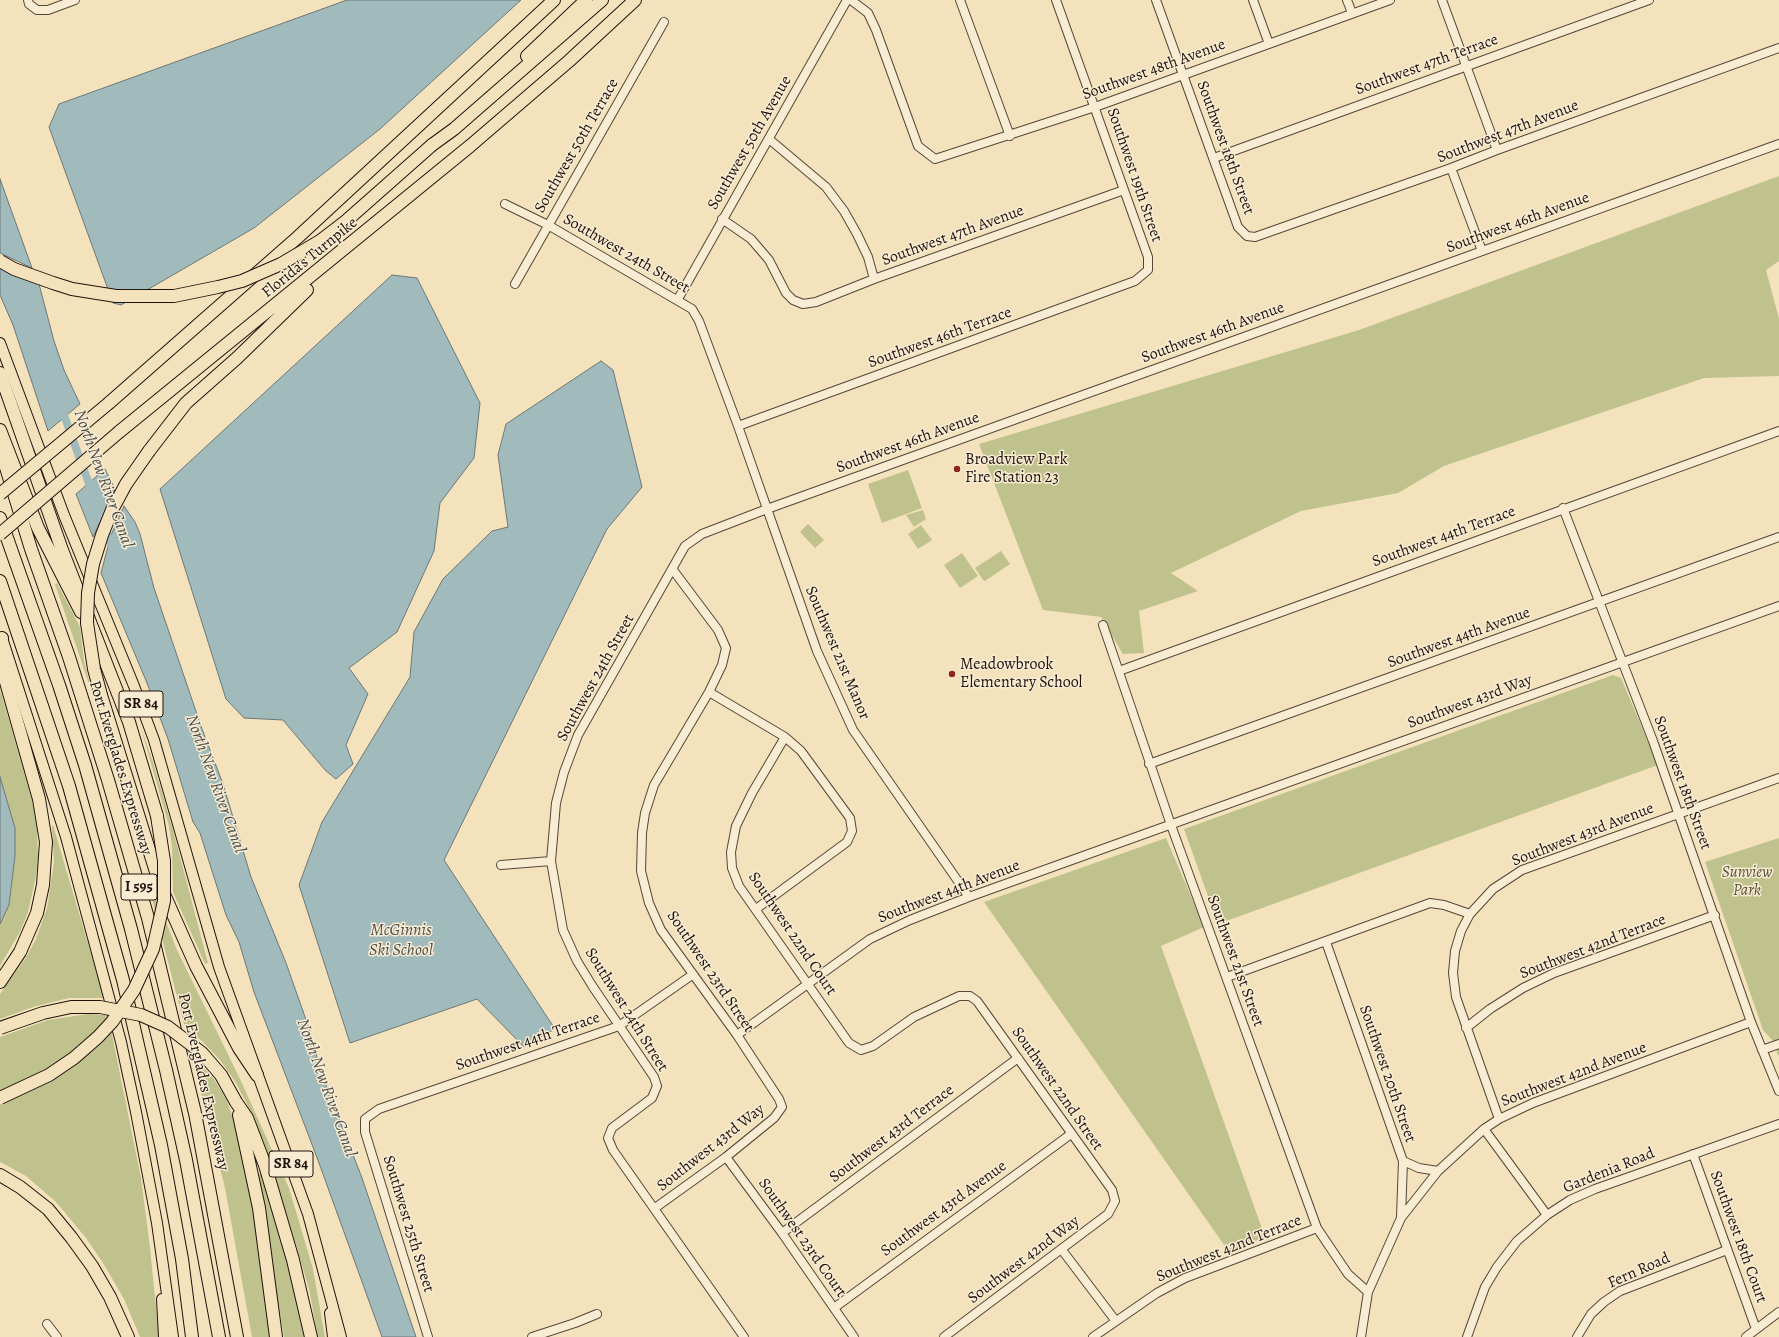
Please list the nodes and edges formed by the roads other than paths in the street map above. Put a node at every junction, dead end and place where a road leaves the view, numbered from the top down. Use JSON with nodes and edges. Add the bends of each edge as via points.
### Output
{"nodes":[{"id":1,"x":28,"y":0,"type":"edge"},
{"id":2,"x":75,"y":0,"type":"edge"},
{"id":3,"x":554,"y":0,"type":"edge"},
{"id":4,"x":586,"y":0,"type":"edge"},
{"id":5,"x":602,"y":0,"type":"edge"},
{"id":6,"x":634,"y":0,"type":"edge"},
{"id":7,"x":847,"y":0,"type":"edge"},
{"id":8,"x":851,"y":0,"type":"edge"},
{"id":9,"x":960,"y":0,"type":"edge"},
{"id":10,"x":1056,"y":0,"type":"edge"},
{"id":11,"x":1156,"y":0,"type":"edge"},
{"id":12,"x":1253,"y":0,"type":"edge"},
{"id":13,"x":1348,"y":0,"type":"edge"},
{"id":14,"x":1390,"y":0,"type":"edge"},
{"id":15,"x":1442,"y":0,"type":"edge"},
{"id":16,"x":1649,"y":0,"type":"edge"},
{"id":17,"x":1352,"y":13,"type":"junction"},
{"id":18,"x":664,"y":22,"type":"dead end"},
{"id":19,"x":1269,"y":44,"type":"junction"},
{"id":20,"x":1779,"y":48,"type":"edge"},
{"id":21,"x":1466,"y":66,"type":"junction"},
{"id":22,"x":1183,"y":74,"type":"junction"},
{"id":23,"x":1095,"y":107,"type":"junction"},
{"id":24,"x":1010,"y":136,"type":"junction"},
{"id":25,"x":769,"y":139,"type":"junction"},
{"id":26,"x":1779,"y":144,"type":"edge"},
{"id":27,"x":432,"y":145,"type":"junction"},
{"id":28,"x":1497,"y":150,"type":"junction"},
{"id":29,"x":1214,"y":158,"type":"junction"},
{"id":30,"x":1451,"y":168,"type":"junction"},
{"id":31,"x":1124,"y":190,"type":"junction"},
{"id":32,"x":505,"y":204,"type":"dead end"},
{"id":33,"x":722,"y":219,"type":"junction"},
{"id":34,"x":548,"y":225,"type":"junction"},
{"id":35,"x":1247,"y":236,"type":"joint"},
{"id":36,"x":360,"y":237,"type":"junction"},
{"id":37,"x":1482,"y":251,"type":"junction"},
{"id":38,"x":0,"y":261,"type":"edge"},
{"id":39,"x":1148,"y":270,"type":"joint"},
{"id":40,"x":874,"y":279,"type":"junction"},
{"id":41,"x":515,"y":284,"type":"dead end"},
{"id":42,"x":678,"y":299,"type":"junction"},
{"id":43,"x":0,"y":343,"type":"edge"},
{"id":44,"x":0,"y":373,"type":"edge"},
{"id":45,"x":738,"y":426,"type":"junction"},
{"id":46,"x":0,"y":430,"type":"edge"},
{"id":47,"x":1779,"y":430,"type":"edge"},
{"id":48,"x":0,"y":448,"type":"edge"},
{"id":49,"x":0,"y":494,"type":"edge"},
{"id":50,"x":1564,"y":508,"type":"junction"},
{"id":51,"x":767,"y":509,"type":"junction"},
{"id":52,"x":0,"y":518,"type":"edge"},
{"id":53,"x":0,"y":534,"type":"edge"},
{"id":54,"x":1779,"y":537,"type":"edge"},
{"id":55,"x":673,"y":570,"type":"junction"},
{"id":56,"x":0,"y":581,"type":"edge"},
{"id":57,"x":1599,"y":602,"type":"junction"},
{"id":58,"x":1779,"y":606,"type":"edge"},
{"id":59,"x":89,"y":620,"type":"junction"},
{"id":60,"x":1103,"y":625,"type":"dead end"},
{"id":61,"x":1,"y":636,"type":"edge"},
{"id":62,"x":1621,"y":663,"type":"junction"},
{"id":63,"x":1119,"y":671,"type":"junction"},
{"id":64,"x":709,"y":692,"type":"junction"},
{"id":65,"x":785,"y":737,"type":"junction"},
{"id":66,"x":1149,"y":764,"type":"junction"},
{"id":67,"x":1779,"y":778,"type":"edge"},
{"id":68,"x":1679,"y":814,"type":"junction"},
{"id":69,"x":1171,"y":825,"type":"junction"},
{"id":70,"x":551,"y":861,"type":"junction"},
{"id":71,"x":501,"y":865,"type":"dead end"},
{"id":72,"x":969,"y":897,"type":"junction"},
{"id":73,"x":756,"y":909,"type":"junction"},
{"id":74,"x":1470,"y":914,"type":"junction"},
{"id":75,"x":1715,"y":915,"type":"junction"},
{"id":76,"x":1326,"y":942,"type":"junction"},
{"id":77,"x":692,"y":975,"type":"junction"},
{"id":78,"x":1227,"y":977,"type":"junction"},
{"id":79,"x":0,"y":982,"type":"edge"},
{"id":80,"x":808,"y":982,"type":"junction"},
{"id":81,"x":970,"y":996,"type":"joint"},
{"id":82,"x":1751,"y":1022,"type":"junction"},
{"id":83,"x":619,"y":1026,"type":"junction"},
{"id":84,"x":0,"y":1028,"type":"edge"},
{"id":85,"x":1466,"y":1028,"type":"junction"},
{"id":86,"x":737,"y":1035,"type":"junction"},
{"id":87,"x":1779,"y":1044,"type":"edge"},
{"id":88,"x":1762,"y":1050,"type":"junction"},
{"id":89,"x":1018,"y":1058,"type":"junction"},
{"id":90,"x":257,"y":1075,"type":"junction"},
{"id":91,"x":1779,"y":1091,"type":"edge"},
{"id":92,"x":0,"y":1098,"type":"edge"},
{"id":93,"x":236,"y":1102,"type":"junction"},
{"id":94,"x":782,"y":1107,"type":"joint"},
{"id":95,"x":364,"y":1119,"type":"joint"},
{"id":96,"x":1499,"y":1119,"type":"junction"},
{"id":97,"x":1779,"y":1124,"type":"edge"},
{"id":98,"x":1484,"y":1129,"type":"junction"},
{"id":99,"x":1071,"y":1134,"type":"junction"},
{"id":100,"x":1693,"y":1154,"type":"junction"},
{"id":101,"x":726,"y":1157,"type":"junction"},
{"id":102,"x":1403,"y":1161,"type":"junction"},
{"id":103,"x":1438,"y":1171,"type":"junction"},
{"id":104,"x":0,"y":1175,"type":"edge"},
{"id":105,"x":1115,"y":1201,"type":"joint"},
{"id":106,"x":655,"y":1208,"type":"junction"},
{"id":107,"x":1547,"y":1214,"type":"junction"},
{"id":108,"x":1401,"y":1218,"type":"junction"},
{"id":109,"x":157,"y":1223,"type":"junction"},
{"id":110,"x":1317,"y":1228,"type":"junction"},
{"id":111,"x":782,"y":1234,"type":"junction"},
{"id":112,"x":201,"y":1245,"type":"junction"},
{"id":113,"x":1062,"y":1250,"type":"junction"},
{"id":114,"x":1727,"y":1250,"type":"junction"},
{"id":115,"x":321,"y":1256,"type":"junction"},
{"id":116,"x":1368,"y":1292,"type":"junction"},
{"id":117,"x":834,"y":1308,"type":"junction"},
{"id":118,"x":1779,"y":1312,"type":"edge"},
{"id":119,"x":597,"y":1314,"type":"dead end"},
{"id":120,"x":1115,"y":1320,"type":"junction"},
{"id":121,"x":47,"y":1324,"type":"dead end"},
{"id":122,"x":1756,"y":1330,"type":"junction"},
{"id":123,"x":57,"y":1337,"type":"edge"},
{"id":124,"x":128,"y":1337,"type":"edge"},
{"id":125,"x":164,"y":1337,"type":"edge"},
{"id":126,"x":173,"y":1337,"type":"edge"},
{"id":127,"x":192,"y":1337,"type":"edge"},
{"id":128,"x":214,"y":1337,"type":"edge"},
{"id":129,"x":219,"y":1337,"type":"edge"},
{"id":130,"x":237,"y":1337,"type":"edge"},
{"id":131,"x":276,"y":1337,"type":"edge"},
{"id":132,"x":311,"y":1337,"type":"edge"},
{"id":133,"x":333,"y":1337,"type":"edge"},
{"id":134,"x":341,"y":1337,"type":"edge"},
{"id":135,"x":428,"y":1337,"type":"edge"},
{"id":136,"x":532,"y":1337,"type":"edge"},
{"id":137,"x":744,"y":1337,"type":"edge"},
{"id":138,"x":854,"y":1337,"type":"edge"},
{"id":139,"x":944,"y":1337,"type":"edge"},
{"id":140,"x":1093,"y":1337,"type":"edge"},
{"id":141,"x":1361,"y":1337,"type":"edge"},
{"id":142,"x":1467,"y":1337,"type":"edge"},
{"id":143,"x":1577,"y":1337,"type":"edge"},
{"id":144,"x":1746,"y":1337,"type":"edge"}],
"edges":[{"from":1,"to":2,"type":"street","via":[[37,10],[48,10]]},
{"from":3,"to":49,"type":"highway","name":"Florida's Turnpike","bridge":true,"via":[[298,238],[109,403]]},
{"from":4,"to":27,"type":"highway"},
{"from":5,"to":27,"type":"highway","via":[[454,129]]},
{"from":6,"to":36,"type":"highway","name":"Florida's Turnpike","via":[[569,61]]},
{"from":7,"to":25,"type":"street","name":"Southwest 50th Avenue"},
{"from":8,"to":24,"type":"street","name":"Southwest 48th Avenue","via":[[868,14],[876,30],[918,146],[927,154],[935,160]]},
{"from":9,"to":24,"type":"street"},
{"from":10,"to":23,"type":"street","name":"Southwest 19th Street"},
{"from":11,"to":22,"type":"street","name":"Southwest 18th Street"},
{"from":12,"to":19,"type":"street"},
{"from":13,"to":17,"type":"street"},
{"from":14,"to":17,"type":"street","name":"Southwest 48th Avenue"},
{"from":15,"to":21,"type":"street"},
{"from":16,"to":21,"type":"street","name":"Southwest 47th Terrace"},
{"from":17,"to":19,"type":"street","name":"Southwest 48th Avenue"},
{"from":18,"to":34,"type":"street","name":"Southwest 50th Terrace"},
{"from":19,"to":22,"type":"street","name":"Southwest 48th Avenue"},
{"from":20,"to":28,"type":"street","name":"Southwest 47th Avenue"},
{"from":21,"to":28,"type":"street"},
{"from":21,"to":29,"type":"street","name":"Southwest 47th Terrace"},
{"from":22,"to":23,"type":"street","name":"Southwest 48th Avenue"},
{"from":22,"to":29,"type":"street","name":"Southwest 18th Street"},
{"from":23,"to":24,"type":"street","name":"Southwest 48th Avenue"},
{"from":23,"to":31,"type":"street","name":"Southwest 19th Street"},
{"from":25,"to":33,"type":"street","name":"Southwest 50th Avenue"},
{"from":25,"to":40,"type":"street","via":[[826,187],[844,211],[868,258]]},
{"from":26,"to":37,"type":"street","name":"Southwest 46th Avenue"},
{"from":27,"to":38,"type":"highway","bridge":true,"via":[[320,241],[281,264],[218,288],[174,296],[116,296],[53,283],[14,269]]},
{"from":28,"to":30,"type":"street","name":"Southwest 47th Avenue"},
{"from":29,"to":35,"type":"street","name":"Southwest 18th Street","via":[[1238,227]]},
{"from":30,"to":35,"type":"street","name":"Southwest 47th Avenue","via":[[1255,237]]},
{"from":30,"to":37,"type":"street"},
{"from":31,"to":39,"type":"street","name":"Southwest 19th Street","via":[[1148,257]]},
{"from":31,"to":40,"type":"street","name":"Southwest 47th Avenue"},
{"from":32,"to":34,"type":"street","name":"Southwest 24th Street"},
{"from":33,"to":40,"type":"street","name":"Southwest 47th Avenue","via":[[751,239],[769,260],[786,293],[793,300],[803,304],[816,302]]},
{"from":33,"to":42,"type":"street","name":"Southwest 50th Avenue"},
{"from":34,"to":41,"type":"street","name":"Southwest 50th Terrace"},
{"from":34,"to":42,"type":"street","name":"Southwest 24th Street"},
{"from":36,"to":53,"type":"highway","name":"Florida's Turnpike","bridge":true,"via":[[120,432]]},
{"from":36,"to":90,"type":"highway","bridge":true,"via":[[237,358],[186,403],[126,484],[102,535],[90,578],[88,623],[94,669],[160,885],[196,966],[239,1048]]},
{"from":37,"to":51,"type":"street","name":"Southwest 46th Avenue"},
{"from":39,"to":45,"type":"street","name":"Southwest 46th Terrace","via":[[1135,282]]},
{"from":42,"to":45,"type":"street","name":"Southwest 24th Street","via":[[692,308],[699,321]]},
{"from":43,"to":90,"type":"main road","number":"SR 84","via":[[64,515],[144,713],[163,768],[209,934]]},
{"from":44,"to":59,"type":"highway"},
{"from":45,"to":51,"type":"street","name":"Southwest 24th Street"},
{"from":46,"to":59,"type":"highway","via":[[50,553],[80,610]]},
{"from":47,"to":50,"type":"street","name":"Southwest 44th Terrace"},
{"from":48,"to":130,"type":"highway","name":"Port Everglades Expressway","number":"I 595","via":[[108,780],[148,918],[195,1113]]},
{"from":50,"to":57,"type":"street","name":"Southwest 18th Street"},
{"from":50,"to":63,"type":"street","name":"Southwest 44th Terrace"},
{"from":51,"to":55,"type":"street","name":"Southwest 46th Avenue","via":[[696,537],[685,546]]},
{"from":51,"to":72,"type":"street","name":"Southwest 21st Manor","via":[[817,651],[853,730]]},
{"from":52,"to":112,"type":"highway","via":[[82,758],[131,929],[186,1160]]},
{"from":54,"to":57,"type":"street","name":"Southwest 44th Avenue"},
{"from":55,"to":64,"type":"street","via":[[718,630],[726,648],[722,665]]},
{"from":55,"to":70,"type":"street","name":"Southwest 24th Street","via":[[578,735],[556,803]]},
{"from":56,"to":127,"type":"highway","number":"I 595","via":[[69,786],[124,980],[163,1152],[182,1259]]},
{"from":57,"to":62,"type":"street","name":"Southwest 18th Street"},
{"from":57,"to":66,"type":"street","name":"Southwest 44th Avenue"},
{"from":58,"to":62,"type":"street","name":"Southwest 43rd Way"},
{"from":59,"to":92,"type":"highway","bridge":true,"via":[[129,722],[157,816],[164,861],[164,901],[153,949],[134,990],[112,1022],[98,1038],[49,1075]]},
{"from":60,"to":63,"type":"street","name":"Southwest 21st Street"},
{"from":61,"to":79,"type":"highway","via":[[0,661],[39,799],[46,842],[43,886],[37,913],[20,952]]},
{"from":61,"to":109,"type":"main road","via":[[53,795],[100,960],[136,1112]]},
{"from":62,"to":68,"type":"street","name":"Southwest 18th Street"},
{"from":62,"to":69,"type":"street","name":"Southwest 43rd Way"},
{"from":63,"to":66,"type":"street","name":"Southwest 21st Street"},
{"from":64,"to":65,"type":"street"},
{"from":64,"to":77,"type":"street","name":"Southwest 23rd Street","via":[[654,785],[642,833],[641,871],[649,903],[661,930]]},
{"from":65,"to":73,"type":"street","name":"Southwest 22nd Court","via":[[736,826],[730,852],[732,868],[739,886]]},
{"from":65,"to":73,"type":"street","via":[[801,752],[850,818],[852,831],[847,842]]},
{"from":66,"to":69,"type":"street","name":"Southwest 21st Street"},
{"from":67,"to":68,"type":"street","name":"Southwest 43rd Avenue"},
{"from":68,"to":74,"type":"street","name":"Southwest 43rd Avenue","via":[[1522,870],[1493,889]]},
{"from":68,"to":75,"type":"street","name":"Southwest 18th Street"},
{"from":69,"to":72,"type":"street","name":"Southwest 44th Avenue"},
{"from":69,"to":78,"type":"street","name":"Southwest 21st Street"},
{"from":70,"to":71,"type":"street"},
{"from":70,"to":83,"type":"street","name":"Southwest 24th Street","via":[[563,930],[577,961]]},
{"from":72,"to":80,"type":"street","name":"Southwest 44th Avenue","via":[[870,939]]},
{"from":73,"to":80,"type":"street","name":"Southwest 22nd Court"},
{"from":74,"to":76,"type":"street","via":[[1430,903]]},
{"from":74,"to":85,"type":"street","via":[[1455,951],[1453,973],[1456,997]]},
{"from":75,"to":82,"type":"street","name":"Southwest 18th Street"},
{"from":75,"to":85,"type":"street","name":"Southwest 42nd Terrace","via":[[1554,973],[1523,988]]},
{"from":76,"to":78,"type":"street"},
{"from":76,"to":102,"type":"street","name":"Southwest 20th Street"},
{"from":77,"to":83,"type":"street","name":"Southwest 44th Terrace"},
{"from":77,"to":86,"type":"street","name":"Southwest 23rd Street"},
{"from":78,"to":110,"type":"street","name":"Southwest 21st Street"},
{"from":80,"to":81,"type":"street","name":"Southwest 22nd Court","via":[[849,1043],[861,1050],[873,1046],[914,1017],[959,996]]},
{"from":80,"to":86,"type":"street","name":"Southwest 44th Avenue"},
{"from":81,"to":89,"type":"street","name":"Southwest 22nd Street","via":[[977,1001]]},
{"from":82,"to":88,"type":"street","name":"Southwest 18th Street"},
{"from":82,"to":96,"type":"street","name":"Southwest 42nd Avenue","via":[[1533,1103]]},
{"from":83,"to":95,"type":"street","name":"Southwest 44th Terrace","via":[[379,1109]]},
{"from":83,"to":106,"type":"street","name":"Southwest 24th Street","via":[[654,1077],[657,1086],[652,1098],[612,1128],[608,1138],[613,1150]]},
{"from":84,"to":93,"type":"highway","bridge":true,"via":[[43,1013],[71,1007],[100,1007],[141,1015],[168,1027],[202,1053],[221,1075]]},
{"from":85,"to":96,"type":"street"},
{"from":86,"to":94,"type":"street","name":"Southwest 23rd Street"},
{"from":87,"to":88,"type":"street"},
{"from":88,"to":91,"type":"street","name":"Southwest 18th Street"},
{"from":89,"to":99,"type":"street","name":"Southwest 22nd Street"},
{"from":89,"to":111,"type":"street","name":"Southwest 43rd Terrace"},
{"from":90,"to":115,"type":"main road","number":"SR 84","via":[[295,1174]]},
{"from":93,"to":131,"type":"highway","via":[[259,1208]]},
{"from":93,"to":132,"type":"highway","via":[[247,1118],[265,1165],[293,1260]]},
{"from":94,"to":101,"type":"street","name":"Southwest 43rd Way","via":[[774,1118]]},
{"from":95,"to":135,"type":"street","name":"Southwest 25th Street","via":[[365,1132]]},
{"from":96,"to":98,"type":"street","name":"Southwest 42nd Avenue"},
{"from":97,"to":100,"type":"street","name":"Gardenia Road"},
{"from":98,"to":103,"type":"street","name":"Southwest 42nd Avenue"},
{"from":98,"to":107,"type":"street"},
{"from":99,"to":105,"type":"street","name":"Southwest 22nd Street","via":[[1112,1190]]},
{"from":99,"to":117,"type":"street","name":"Southwest 43rd Avenue"},
{"from":100,"to":107,"type":"street","name":"Gardenia Road","via":[[1595,1189]]},
{"from":100,"to":114,"type":"street","name":"Southwest 18th Court"},
{"from":101,"to":106,"type":"street","name":"Southwest 43rd Way"},
{"from":101,"to":111,"type":"street","name":"Southwest 23rd Court"},
{"from":102,"to":103,"type":"street","via":[[1419,1168]]},
{"from":102,"to":108,"type":"street","name":"Southwest 20th Street"},
{"from":103,"to":108,"type":"street","name":"Southwest 42nd Avenue"},
{"from":104,"to":124,"type":"highway","via":[[48,1209],[71,1237],[110,1297]]},
{"from":105,"to":113,"type":"street","name":"Southwest 42nd Way","via":[[1108,1214]]},
{"from":106,"to":137,"type":"street","name":"Southwest 24th Street"},
{"from":107,"to":142,"type":"street","name":"Gardenia Road","via":[[1517,1241],[1497,1267],[1485,1287]]},
{"from":108,"to":116,"type":"street","name":"Southwest 42nd Avenue"},
{"from":109,"to":125,"type":"main road"},
{"from":109,"to":126,"type":"main road"},
{"from":110,"to":116,"type":"street","name":"Southwest 21st Street","via":[[1348,1274]]},
{"from":110,"to":120,"type":"street","name":"Southwest 42nd Terrace","via":[[1184,1278]]},
{"from":111,"to":117,"type":"street","name":"Southwest 23rd Court"},
{"from":112,"to":128,"type":"highway"},
{"from":112,"to":129,"type":"highway"},
{"from":113,"to":120,"type":"street"},
{"from":113,"to":139,"type":"street","name":"Southwest 42nd Way"},
{"from":114,"to":122,"type":"street","name":"Southwest 18th Court"},
{"from":114,"to":143,"type":"street","name":"Fern Road","via":[[1620,1291],[1591,1314]]},
{"from":115,"to":133,"type":"main road"},
{"from":115,"to":134,"type":"main road","number":"SR 84"},
{"from":116,"to":141,"type":"street","name":"Southwest 42nd Avenue"},
{"from":117,"to":138,"type":"street","name":"Southwest 23rd Court"},
{"from":118,"to":122,"type":"street"},
{"from":119,"to":136,"type":"street"},
{"from":120,"to":140,"type":"street","name":"Southwest 42nd Terrace"},
{"from":121,"to":123,"type":"street"},
{"from":122,"to":144,"type":"street"}]}
